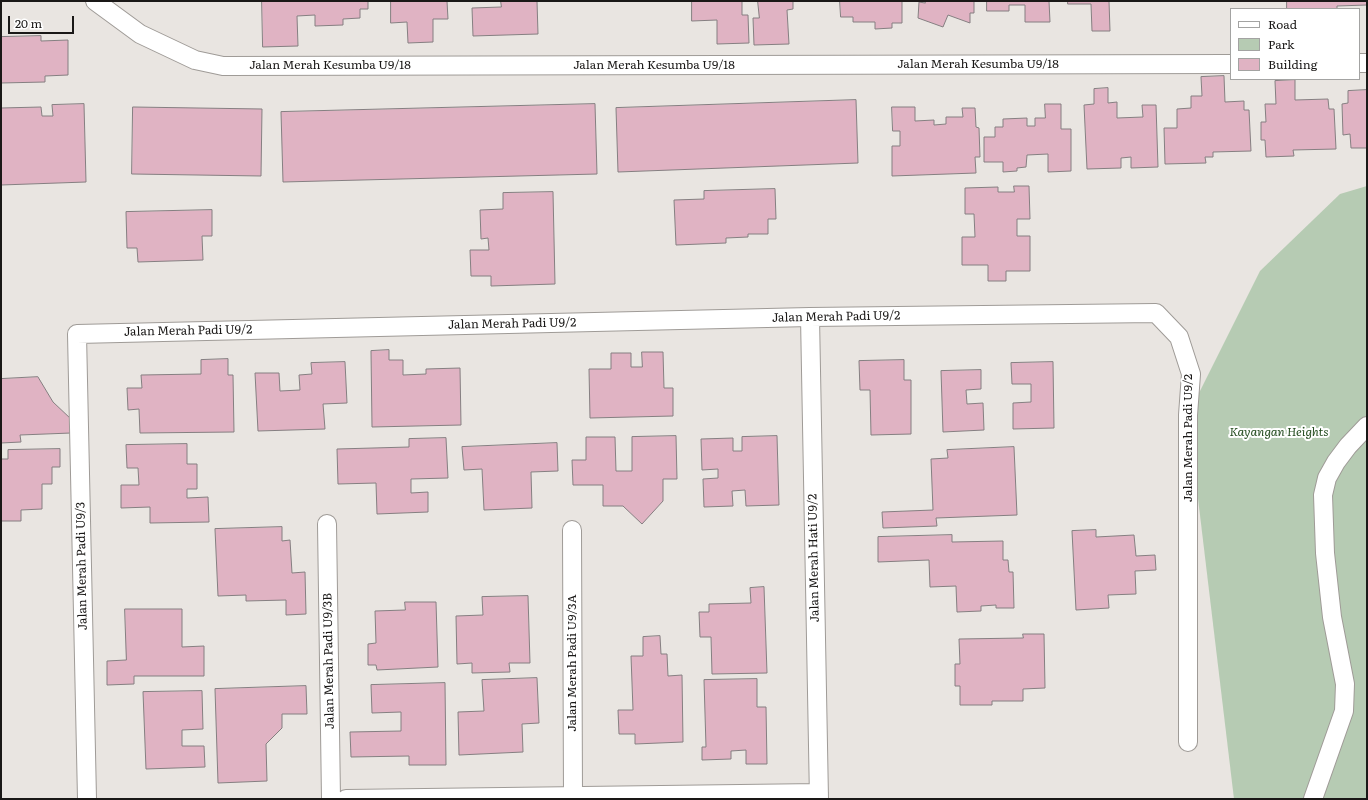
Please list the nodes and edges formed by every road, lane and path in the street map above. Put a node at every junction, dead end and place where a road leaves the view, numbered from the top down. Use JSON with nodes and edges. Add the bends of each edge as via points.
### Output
{"nodes":[{"id":1,"x":95,"y":1,"type":"edge"},
{"id":2,"x":1230,"y":64,"type":"edge"},
{"id":3,"x":810,"y":317,"type":"junction"},
{"id":4,"x":77,"y":334,"type":"joint"},
{"id":5,"x":1367,"y":426,"type":"edge"},
{"id":6,"x":327,"y":524,"type":"dead end"},
{"id":7,"x":572,"y":530,"type":"dead end"},
{"id":8,"x":1188,"y":742,"type":"dead end"},
{"id":9,"x":573,"y":796,"type":"junction"},
{"id":10,"x":819,"y":796,"type":"edge"},
{"id":11,"x":87,"y":799,"type":"edge"},
{"id":12,"x":331,"y":799,"type":"edge"},
{"id":13,"x":346,"y":799,"type":"edge"},
{"id":14,"x":1313,"y":799,"type":"edge"}],
"edges":[{"from":1,"to":2,"type":"street","name":"Jalan Merah Kesumba U9/18","via":[[140,34],[195,60],[223,66]]},
{"from":3,"to":4,"type":"street","name":"Jalan Merah Padi U9/2"},
{"from":3,"to":8,"type":"street","name":"Jalan Merah Padi U9/2","via":[[1156,313],[1179,337],[1191,374],[1188,415]]},
{"from":3,"to":10,"type":"street","name":"Jalan Merah Hati U9/2"},
{"from":4,"to":11,"type":"street","name":"Jalan Merah Padi U9/3"},
{"from":5,"to":14,"type":"street","via":[[1336,462],[1327,478],[1323,495],[1325,553],[1332,616],[1344,684],[1344,711]]},
{"from":6,"to":12,"type":"street","name":"Jalan Merah Padi U9/3B"},
{"from":7,"to":9,"type":"street","name":"Jalan Merah Padi U9/3A"},
{"from":9,"to":10,"type":"street"},
{"from":9,"to":13,"type":"street"}]}
